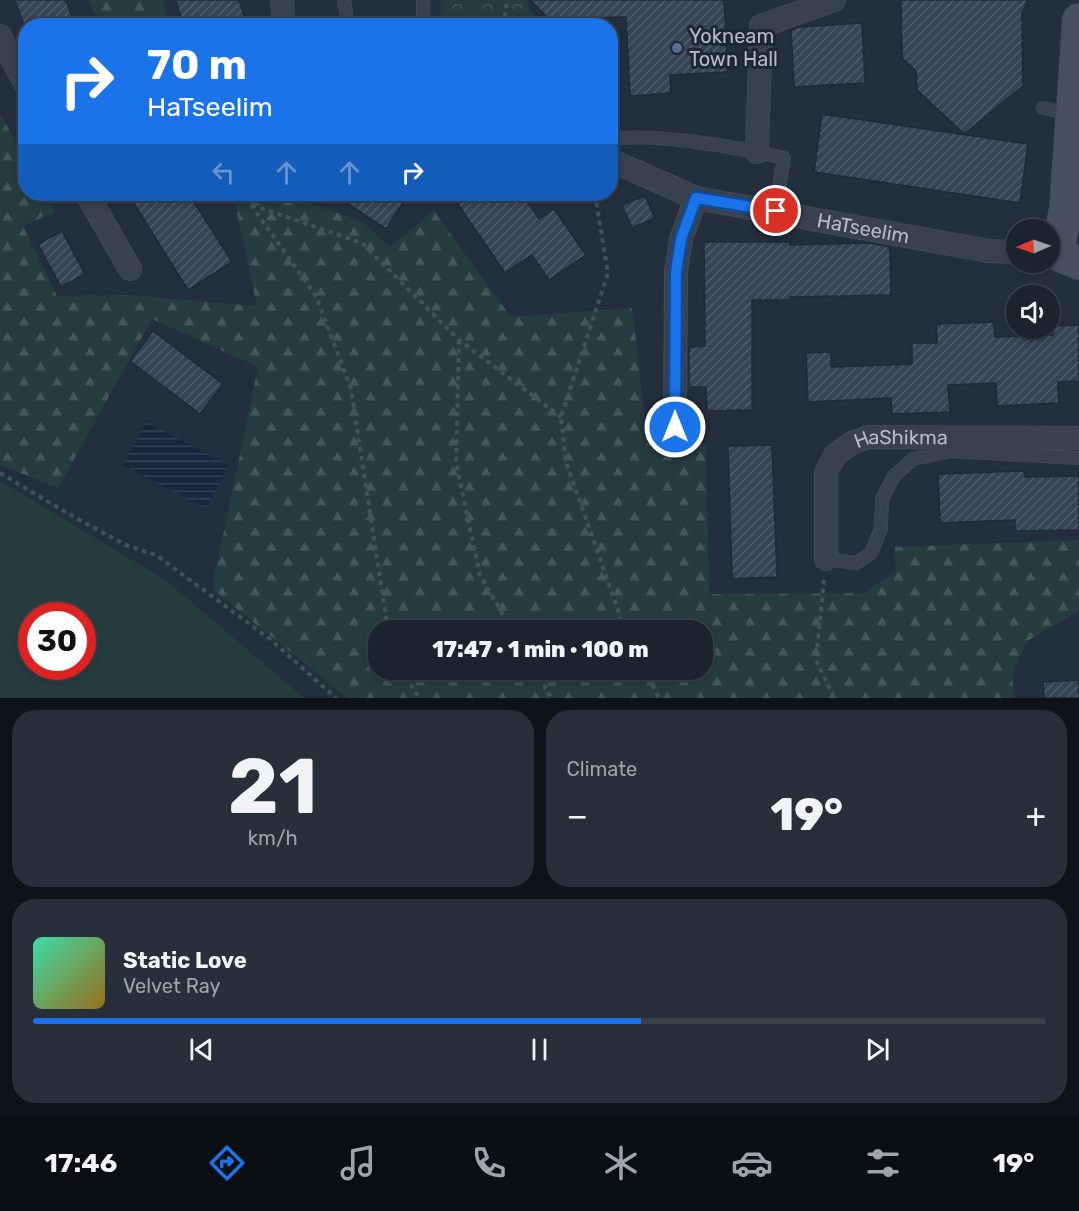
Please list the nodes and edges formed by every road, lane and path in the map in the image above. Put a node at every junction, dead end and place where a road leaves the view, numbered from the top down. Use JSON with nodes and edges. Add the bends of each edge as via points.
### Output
{"nodes":[{"id":1,"x":282,"y":0,"type":"edge"},
{"id":2,"x":344,"y":0,"type":"edge"},
{"id":3,"x":423,"y":0,"type":"edge"},
{"id":4,"x":507,"y":0,"type":"edge"},
{"id":5,"x":834,"y":0,"type":"edge"},
{"id":6,"x":283,"y":18,"type":"edge"},
{"id":7,"x":347,"y":18,"type":"edge"},
{"id":8,"x":423,"y":18,"type":"edge"},
{"id":9,"x":505,"y":18,"type":"edge"},
{"id":10,"x":1079,"y":35,"type":"edge"},
{"id":11,"x":0,"y":36,"type":"edge"},
{"id":12,"x":18,"y":70,"type":"edge"},
{"id":13,"x":618,"y":140,"type":"edge"},
{"id":14,"x":757,"y":152,"type":"junction"},
{"id":15,"x":618,"y":164,"type":"edge"},
{"id":16,"x":696,"y":198,"type":"junction"},
{"id":17,"x":91,"y":201,"type":"edge"},
{"id":18,"x":596,"y":201,"type":"edge"},
{"id":19,"x":776,"y":211,"type":"junction"},
{"id":20,"x":1006,"y":252,"type":"edge"},
{"id":21,"x":1062,"y":257,"type":"edge"},
{"id":22,"x":130,"y":269,"type":"dead end"},
{"id":23,"x":459,"y":340,"type":"junction"},
{"id":24,"x":561,"y":417,"type":"junction"},
{"id":25,"x":675,"y":427,"type":"dead end"},
{"id":26,"x":1079,"y":438,"type":"edge"},
{"id":27,"x":1079,"y":458,"type":"edge"},
{"id":28,"x":0,"y":473,"type":"edge"},
{"id":29,"x":826,"y":559,"type":"junction"},
{"id":30,"x":386,"y":620,"type":"edge"},
{"id":31,"x":506,"y":620,"type":"edge"},
{"id":32,"x":621,"y":620,"type":"edge"},
{"id":33,"x":408,"y":680,"type":"edge"},
{"id":34,"x":541,"y":680,"type":"edge"},
{"id":35,"x":650,"y":680,"type":"edge"},
{"id":36,"x":336,"y":698,"type":"edge"},
{"id":37,"x":419,"y":698,"type":"edge"},
{"id":38,"x":551,"y":698,"type":"edge"},
{"id":39,"x":659,"y":698,"type":"edge"},
{"id":40,"x":834,"y":698,"type":"edge"}],
"edges":[{"from":1,"to":6,"type":"street"},
{"from":2,"to":7,"type":"lane"},
{"from":3,"to":8,"type":"lane"},
{"from":4,"to":9,"type":"path"},
{"from":5,"to":14,"type":"street","via":[[761,26]]},
{"from":10,"to":21,"type":"street","via":[[1057,111],[1066,208]]},
{"from":11,"to":12,"type":"street"},
{"from":13,"to":14,"type":"lane","via":[[653,138]]},
{"from":14,"to":19,"type":"lane","via":[[784,158]]},
{"from":15,"to":16,"type":"street","name":"HaTseelim"},
{"from":16,"to":19,"type":"street","name":"HaTseelim"},
{"from":16,"to":25,"type":"street","via":[[681,239],[676,272]]},
{"from":17,"to":22,"type":"street"},
{"from":18,"to":24,"type":"path","via":[[608,273]]},
{"from":19,"to":20,"type":"street","name":"HaTseelim"},
{"from":23,"to":24,"type":"path"},
{"from":23,"to":30,"type":"path","via":[[362,243],[251,205],[316,296],[351,389]]},
{"from":23,"to":31,"type":"path","via":[[456,463],[480,575]]},
{"from":24,"to":32,"type":"path","via":[[566,462]]},
{"from":26,"to":29,"type":"street","name":"HaShikma","via":[[868,437],[852,443],[835,455],[826,472]]},
{"from":27,"to":29,"type":"lane","via":[[952,451],[913,459],[894,476],[882,499],[881,529],[872,554],[856,563]]},
{"from":28,"to":36,"type":"path","via":[[74,517],[156,555],[270,639]]},
{"from":29,"to":40,"type":"path","via":[[816,660]]},
{"from":33,"to":37,"type":"path"},
{"from":34,"to":38,"type":"path"},
{"from":35,"to":39,"type":"path"}]}
